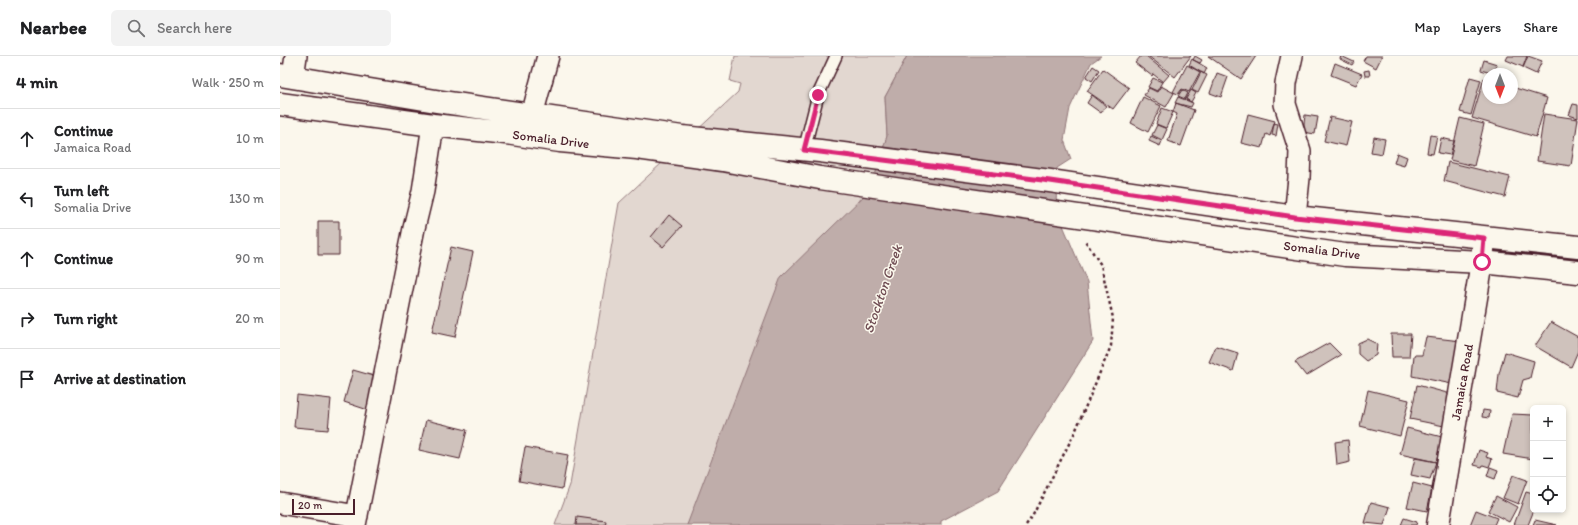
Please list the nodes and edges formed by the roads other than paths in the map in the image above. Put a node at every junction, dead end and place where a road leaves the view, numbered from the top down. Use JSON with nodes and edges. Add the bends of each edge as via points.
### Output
{"nodes":[{"id":1,"x":548,"y":56,"type":"edge"},
{"id":2,"x":836,"y":56,"type":"edge"},
{"id":3,"x":1292,"y":56,"type":"edge"},
{"id":4,"x":290,"y":69,"type":"edge"},
{"id":5,"x":280,"y":104,"type":"edge"},
{"id":6,"x":532,"y":115,"type":"junction"},
{"id":7,"x":433,"y":125,"type":"junction"},
{"id":8,"x":812,"y":150,"type":"junction"},
{"id":9,"x":1295,"y":217,"type":"junction"},
{"id":10,"x":1484,"y":238,"type":"junction"},
{"id":11,"x":1578,"y":247,"type":"edge"},
{"id":12,"x":1482,"y":262,"type":"junction"},
{"id":13,"x":1578,"y":272,"type":"edge"},
{"id":14,"x":280,"y":503,"type":"edge"},
{"id":15,"x":356,"y":521,"type":"edge"},
{"id":16,"x":1438,"y":525,"type":"edge"}],
"edges":[{"from":1,"to":6,"type":"street"},
{"from":2,"to":8,"type":"lane","via":[[818,95]]},
{"from":3,"to":9,"type":"street","via":[[1286,83],[1285,104],[1300,151]]},
{"from":4,"to":6,"type":"main road","name":"Somalia Drive","via":[[436,101]]},
{"from":5,"to":7,"type":"main road","name":"Somalia Drive"},
{"from":6,"to":8,"type":"main road","name":"Somalia Drive","via":[[682,137]]},
{"from":7,"to":12,"type":"main road","name":"Somalia Drive","via":[[723,160],[820,178],[1345,255]]},
{"from":7,"to":15,"type":"street","via":[[423,191]]},
{"from":8,"to":9,"type":"main road","name":"Somalia Drive"},
{"from":9,"to":10,"type":"main road"},
{"from":10,"to":11,"type":"main road"},
{"from":10,"to":12,"type":"main road","name":"Jamaica Road"},
{"from":12,"to":13,"type":"main road","name":"Somalia Drive"},
{"from":12,"to":16,"type":"main road","name":"Jamaica Road"},
{"from":14,"to":15,"type":"street"}]}
